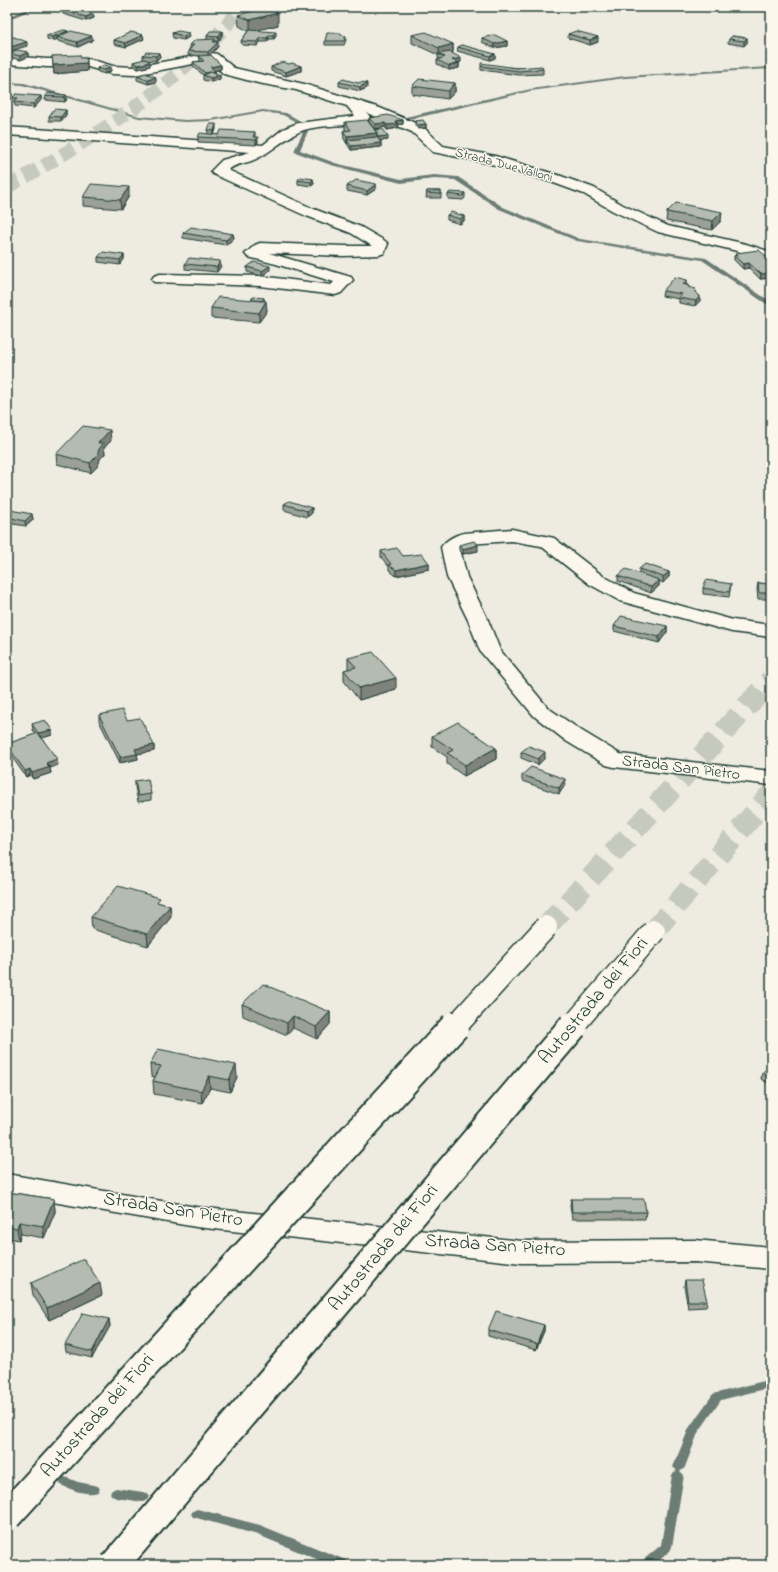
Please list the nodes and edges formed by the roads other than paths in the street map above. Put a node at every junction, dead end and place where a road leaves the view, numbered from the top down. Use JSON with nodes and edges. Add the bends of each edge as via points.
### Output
{"nodes":[{"id":1,"x":7,"y":60,"type":"edge"},
{"id":2,"x":351,"y":103,"type":"junction"},
{"id":3,"x":7,"y":131,"type":"edge"},
{"id":4,"x":267,"y":148,"type":"junction"},
{"id":5,"x":771,"y":260,"type":"edge"},
{"id":6,"x":160,"y":279,"type":"dead end"},
{"id":7,"x":771,"y":631,"type":"edge"},
{"id":8,"x":771,"y":778,"type":"edge"},
{"id":9,"x":546,"y":927,"type":"tunnel mouth"},
{"id":10,"x":654,"y":931,"type":"tunnel mouth"},
{"id":11,"x":7,"y":1184,"type":"edge"},
{"id":12,"x":771,"y":1258,"type":"edge"},
{"id":13,"x":7,"y":1516,"type":"edge"},
{"id":14,"x":114,"y":1565,"type":"edge"}],
"edges":[{"from":1,"to":2,"type":"main road","name":"Strada Due Valloni","via":[[89,63],[112,70],[134,71],[212,57],[229,71],[299,87]]},
{"from":2,"to":4,"type":"main road","via":[[363,117],[361,119],[303,126],[288,132]]},
{"from":2,"to":5,"type":"main road","name":"Strada Due Valloni","via":[[417,129],[438,149],[490,159],[549,176],[589,191],[663,229],[741,247],[766,255]]},
{"from":3,"to":4,"type":"main road"},
{"from":4,"to":6,"type":"main road","via":[[250,157],[227,163],[218,170],[309,212],[356,230],[380,244],[379,250],[260,248],[254,254],[345,280],[335,290],[260,281]]},
{"from":7,"to":8,"type":"main road","name":"Strada San Pietro","via":[[732,626],[627,597],[596,580],[547,542],[512,535],[464,539],[450,547],[457,577],[490,651],[541,712],[574,736],[614,760]]},
{"from":9,"to":13,"type":"main road","name":"Autostrada dei Fiori","bridge":true},
{"from":10,"to":14,"type":"main road","name":"Autostrada dei Fiori","bridge":true},
{"from":11,"to":12,"type":"main road","name":"Strada San Pietro","via":[[196,1217],[522,1252],[695,1252]]}]}
